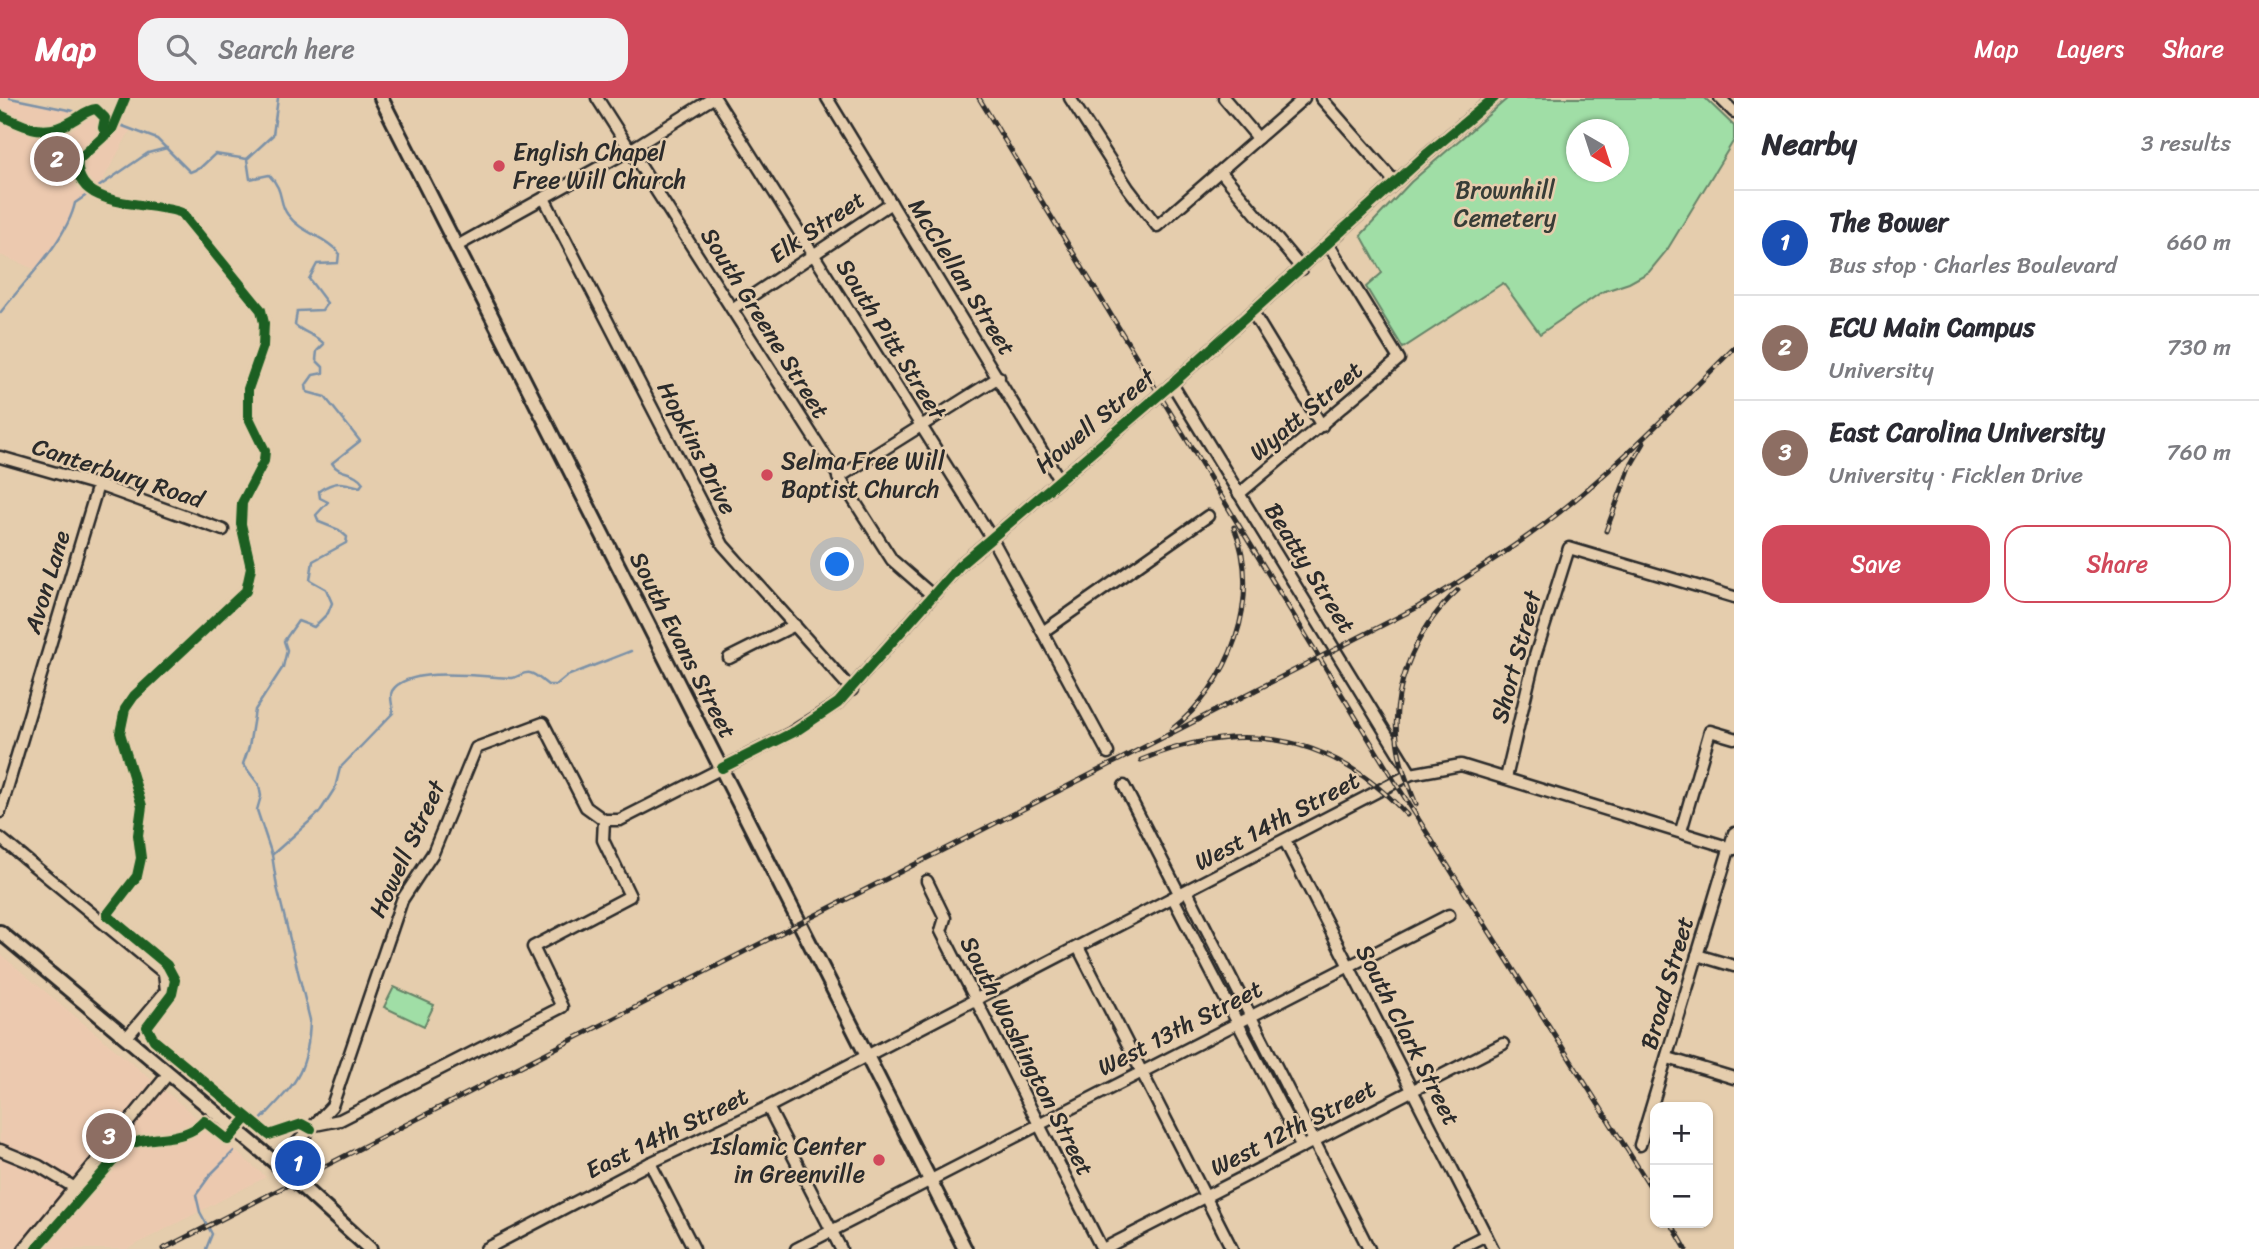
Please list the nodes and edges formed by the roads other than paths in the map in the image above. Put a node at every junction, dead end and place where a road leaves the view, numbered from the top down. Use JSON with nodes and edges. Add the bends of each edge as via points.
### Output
{"nodes":[{"id":1,"x":381,"y":98,"type":"edge"},
{"id":2,"x":597,"y":98,"type":"edge"},
{"id":3,"x":714,"y":98,"type":"edge"},
{"id":4,"x":827,"y":98,"type":"edge"},
{"id":5,"x":1070,"y":98,"type":"edge"},
{"id":6,"x":1224,"y":98,"type":"edge"},
{"id":7,"x":1304,"y":98,"type":"edge"},
{"id":8,"x":1321,"y":98,"type":"edge"},
{"id":9,"x":1494,"y":98,"type":"edge"},
{"id":10,"x":1720,"y":98,"type":"edge"},
{"id":11,"x":1734,"y":112,"type":"edge"},
{"id":12,"x":1258,"y":138,"type":"junction"},
{"id":13,"x":630,"y":150,"type":"junction"},
{"id":14,"x":1220,"y":172,"type":"junction"},
{"id":15,"x":1395,"y":182,"type":"junction"},
{"id":16,"x":544,"y":198,"type":"junction"},
{"id":17,"x":891,"y":203,"type":"junction"},
{"id":18,"x":1329,"y":244,"type":"junction"},
{"id":19,"x":457,"y":246,"type":"junction"},
{"id":20,"x":813,"y":255,"type":"junction"},
{"id":21,"x":1302,"y":269,"type":"junction"},
{"id":22,"x":732,"y":309,"type":"junction"},
{"id":23,"x":1253,"y":313,"type":"junction"},
{"id":24,"x":999,"y":377,"type":"junction"},
{"id":25,"x":1172,"y":384,"type":"junction"},
{"id":26,"x":921,"y":426,"type":"junction"},
{"id":27,"x":1322,"y":426,"type":"junction"},
{"id":28,"x":0,"y":457,"type":"edge"},
{"id":29,"x":838,"y":478,"type":"junction"},
{"id":30,"x":1059,"y":479,"type":"junction"},
{"id":31,"x":98,"y":485,"type":"junction"},
{"id":32,"x":1239,"y":494,"type":"junction"},
{"id":33,"x":1208,"y":516,"type":"dead end"},
{"id":34,"x":223,"y":530,"type":"dead end"},
{"id":35,"x":991,"y":537,"type":"junction"},
{"id":36,"x":932,"y":595,"type":"junction"},
{"id":37,"x":1734,"y":597,"type":"edge"},
{"id":38,"x":795,"y":625,"type":"junction"},
{"id":39,"x":1044,"y":631,"type":"junction"},
{"id":40,"x":729,"y":658,"type":"dead end"},
{"id":41,"x":852,"y":690,"type":"junction"},
{"id":42,"x":1734,"y":738,"type":"edge"},
{"id":43,"x":1108,"y":753,"type":"dead end"},
{"id":44,"x":722,"y":768,"type":"junction"},
{"id":45,"x":1411,"y":774,"type":"junction"},
{"id":46,"x":1506,"y":778,"type":"junction"},
{"id":47,"x":1124,"y":786,"type":"dead end"},
{"id":48,"x":0,"y":812,"type":"edge"},
{"id":49,"x":604,"y":820,"type":"junction"},
{"id":50,"x":1681,"y":831,"type":"junction"},
{"id":51,"x":1734,"y":833,"type":"edge"},
{"id":52,"x":0,"y":838,"type":"edge"},
{"id":53,"x":1285,"y":841,"type":"junction"},
{"id":54,"x":1732,"y":848,"type":"edge"},
{"id":55,"x":927,"y":881,"type":"dead end"},
{"id":56,"x":1180,"y":895,"type":"junction"},
{"id":57,"x":1449,"y":915,"type":"dead end"},
{"id":58,"x":0,"y":932,"type":"edge"},
{"id":59,"x":1078,"y":947,"type":"junction"},
{"id":60,"x":1697,"y":954,"type":"junction"},
{"id":61,"x":1349,"y":966,"type":"junction"},
{"id":62,"x":1734,"y":966,"type":"edge"},
{"id":63,"x":975,"y":1000,"type":"junction"},
{"id":64,"x":1250,"y":1016,"type":"junction"},
{"id":65,"x":1238,"y":1022,"type":"junction"},
{"id":66,"x":127,"y":1037,"type":"junction"},
{"id":67,"x":1503,"y":1044,"type":"dead end"},
{"id":68,"x":867,"y":1055,"type":"junction"},
{"id":69,"x":1668,"y":1058,"type":"junction"},
{"id":70,"x":1141,"y":1071,"type":"junction"},
{"id":71,"x":169,"y":1073,"type":"junction"},
{"id":72,"x":1734,"y":1078,"type":"edge"},
{"id":73,"x":1413,"y":1091,"type":"junction"},
{"id":74,"x":332,"y":1107,"type":"junction"},
{"id":75,"x":768,"y":1107,"type":"junction"},
{"id":76,"x":348,"y":1116,"type":"junction"},
{"id":77,"x":1038,"y":1124,"type":"junction"},
{"id":78,"x":315,"y":1125,"type":"junction"},
{"id":79,"x":1314,"y":1141,"type":"junction"},
{"id":80,"x":1640,"y":1145,"type":"dead end"},
{"id":81,"x":1303,"y":1147,"type":"junction"},
{"id":82,"x":0,"y":1150,"type":"edge"},
{"id":83,"x":650,"y":1163,"type":"junction"},
{"id":84,"x":277,"y":1164,"type":"junction"},
{"id":85,"x":930,"y":1180,"type":"junction"},
{"id":86,"x":75,"y":1188,"type":"junction"},
{"id":87,"x":1205,"y":1197,"type":"junction"},
{"id":88,"x":831,"y":1231,"type":"junction"},
{"id":89,"x":1486,"y":1235,"type":"junction"},
{"id":90,"x":24,"y":1249,"type":"edge"},
{"id":91,"x":370,"y":1249,"type":"edge"},
{"id":92,"x":485,"y":1249,"type":"edge"},
{"id":93,"x":694,"y":1249,"type":"edge"},
{"id":94,"x":796,"y":1249,"type":"edge"},
{"id":95,"x":841,"y":1249,"type":"edge"},
{"id":96,"x":965,"y":1249,"type":"edge"},
{"id":97,"x":1102,"y":1249,"type":"edge"},
{"id":98,"x":1232,"y":1249,"type":"edge"},
{"id":99,"x":1369,"y":1249,"type":"edge"},
{"id":100,"x":1458,"y":1249,"type":"edge"},
{"id":101,"x":1493,"y":1249,"type":"edge"}],
"edges":[{"from":1,"to":19,"type":"main road","name":"South Evans Street"},
{"from":2,"to":13,"type":"street","name":"South Greene Street"},
{"from":3,"to":13,"type":"street"},
{"from":3,"to":20,"type":"street","name":"South Pitt Street"},
{"from":4,"to":17,"type":"street","name":"McClellan Street"},
{"from":5,"to":14,"type":"street","via":[[1157,226]]},
{"from":6,"to":12,"type":"street"},
{"from":7,"to":12,"type":"street"},
{"from":8,"to":15,"type":"street"},
{"from":9,"to":15,"type":"street","name":"Howell Street"},
{"from":10,"to":11,"type":"street"},
{"from":12,"to":14,"type":"street"},
{"from":13,"to":16,"type":"street"},
{"from":13,"to":22,"type":"street","name":"South Greene Street"},
{"from":14,"to":21,"type":"street"},
{"from":15,"to":18,"type":"street","name":"Howell Street"},
{"from":16,"to":19,"type":"street"},
{"from":16,"to":38,"type":"street","name":"Hopkins Drive","via":[[723,545]]},
{"from":17,"to":20,"type":"street","name":"Elk Street"},
{"from":17,"to":24,"type":"street","name":"McClellan Street"},
{"from":18,"to":21,"type":"street","name":"Howell Street"},
{"from":18,"to":27,"type":"street","name":"Wyatt Street","via":[[1399,359]]},
{"from":19,"to":44,"type":"main road","name":"South Evans Street"},
{"from":20,"to":22,"type":"street","name":"Elk Street"},
{"from":20,"to":26,"type":"street","name":"South Pitt Street"},
{"from":21,"to":23,"type":"street","name":"Howell Street"},
{"from":22,"to":29,"type":"street","name":"South Greene Street"},
{"from":23,"to":25,"type":"street","name":"Howell Street"},
{"from":23,"to":27,"type":"street"},
{"from":24,"to":26,"type":"street"},
{"from":24,"to":30,"type":"street","name":"McClellan Street"},
{"from":25,"to":30,"type":"street","name":"Howell Street"},
{"from":25,"to":32,"type":"street","name":"Beatty Street"},
{"from":26,"to":29,"type":"street"},
{"from":26,"to":35,"type":"street","name":"South Pitt Street"},
{"from":27,"to":32,"type":"street","name":"Wyatt Street"},
{"from":28,"to":31,"type":"street","name":"Canterbury Road"},
{"from":29,"to":36,"type":"street","name":"South Greene Street","via":[[892,560]]},
{"from":30,"to":35,"type":"street","name":"Howell Street"},
{"from":31,"to":34,"type":"street","name":"Canterbury Road"},
{"from":31,"to":48,"type":"street","name":"Avon Lane"},
{"from":32,"to":45,"type":"street","name":"Beatty Street"},
{"from":33,"to":39,"type":"street"},
{"from":35,"to":36,"type":"street","name":"Howell Street"},
{"from":35,"to":39,"type":"street","name":"South Pitt Street"},
{"from":36,"to":41,"type":"street","name":"Howell Street"},
{"from":37,"to":46,"type":"street","name":"Short Street","via":[[1569,548],[1535,656]]},
{"from":38,"to":40,"type":"street"},
{"from":38,"to":41,"type":"street","name":"Hopkins Drive"},
{"from":39,"to":43,"type":"street","name":"South Pitt Street"},
{"from":41,"to":44,"type":"street","name":"Howell Street","via":[[816,719]]},
{"from":42,"to":50,"type":"street","via":[[1710,731]]},
{"from":44,"to":49,"type":"street","name":"Howell Street","via":[[620,820]]},
{"from":44,"to":68,"type":"main road","name":"South Evans Street"},
{"from":45,"to":46,"type":"street","name":"West 14th Street","via":[[1461,765]]},
{"from":45,"to":53,"type":"street","name":"West 14th Street"},
{"from":46,"to":50,"type":"street","name":"West 14th Street"},
{"from":47,"to":56,"type":"street"},
{"from":49,"to":74,"type":"street","name":"Howell Street","via":[[586,807],[543,723],[476,748],[433,853],[402,900]]},
{"from":49,"to":76,"type":"street","via":[[603,840],[631,896],[533,947],[562,1007]]},
{"from":50,"to":54,"type":"street","name":"West 14th Street"},
{"from":51,"to":54,"type":"street","name":"Broad Street"},
{"from":52,"to":66,"type":"street","via":[[164,973],[166,991]]},
{"from":53,"to":56,"type":"street","name":"West 14th Street"},
{"from":53,"to":61,"type":"street","name":"South Clark Street"},
{"from":54,"to":60,"type":"street","name":"Broad Street"},
{"from":55,"to":63,"type":"street","name":"South Washington Street","via":[[945,918],[941,931]]},
{"from":56,"to":59,"type":"street","name":"West 14th Street"},
{"from":56,"to":64,"type":"street"},
{"from":56,"to":65,"type":"street"},
{"from":57,"to":61,"type":"street","name":"West 13th Street"},
{"from":58,"to":66,"type":"main road"},
{"from":59,"to":63,"type":"street","name":"West 14th Street"},
{"from":59,"to":70,"type":"street"},
{"from":60,"to":62,"type":"street"},
{"from":60,"to":69,"type":"street","name":"Broad Street"},
{"from":61,"to":64,"type":"street","name":"West 13th Street"},
{"from":61,"to":73,"type":"street","name":"South Clark Street"},
{"from":63,"to":68,"type":"street","name":"West 14th Street"},
{"from":63,"to":77,"type":"street","name":"South Washington Street"},
{"from":64,"to":65,"type":"street","name":"West 13th Street"},
{"from":64,"to":79,"type":"street"},
{"from":65,"to":70,"type":"street","name":"West 13th Street"},
{"from":65,"to":81,"type":"street"},
{"from":66,"to":71,"type":"main road"},
{"from":67,"to":73,"type":"street","name":"West 12th Street"},
{"from":68,"to":75,"type":"street","name":"East 14th Street"},
{"from":68,"to":85,"type":"main road","name":"South Evans Street"},
{"from":69,"to":72,"type":"street"},
{"from":69,"to":80,"type":"street","name":"Broad Street"},
{"from":70,"to":77,"type":"street","name":"West 13th Street"},
{"from":70,"to":87,"type":"street"},
{"from":71,"to":84,"type":"main road"},
{"from":71,"to":86,"type":"street"},
{"from":73,"to":79,"type":"street","name":"West 12th Street"},
{"from":73,"to":89,"type":"street","name":"South Clark Street"},
{"from":74,"to":76,"type":"street"},
{"from":74,"to":78,"type":"street","name":"Howell Street"},
{"from":75,"to":83,"type":"street","name":"East 14th Street"},
{"from":75,"to":88,"type":"street"},
{"from":76,"to":78,"type":"street"},
{"from":77,"to":85,"type":"street","name":"West 13th Street"},
{"from":77,"to":97,"type":"street","name":"South Washington Street"},
{"from":78,"to":84,"type":"street","name":"Howell Street"},
{"from":79,"to":81,"type":"street","name":"West 12th Street"},
{"from":79,"to":99,"type":"street"},
{"from":81,"to":87,"type":"street","name":"West 12th Street"},
{"from":82,"to":86,"type":"street"},
{"from":83,"to":92,"type":"street","name":"East 14th Street"},
{"from":83,"to":93,"type":"street"},
{"from":84,"to":91,"type":"main road"},
{"from":85,"to":88,"type":"street","name":"West 13th Street"},
{"from":85,"to":96,"type":"main road","name":"South Evans Street"},
{"from":86,"to":90,"type":"street"},
{"from":87,"to":97,"type":"street","name":"West 12th Street"},
{"from":87,"to":98,"type":"street"},
{"from":88,"to":94,"type":"street","name":"West 13th Street"},
{"from":88,"to":95,"type":"street"},
{"from":89,"to":100,"type":"street"},
{"from":89,"to":101,"type":"street","name":"South Clark Street"}]}
